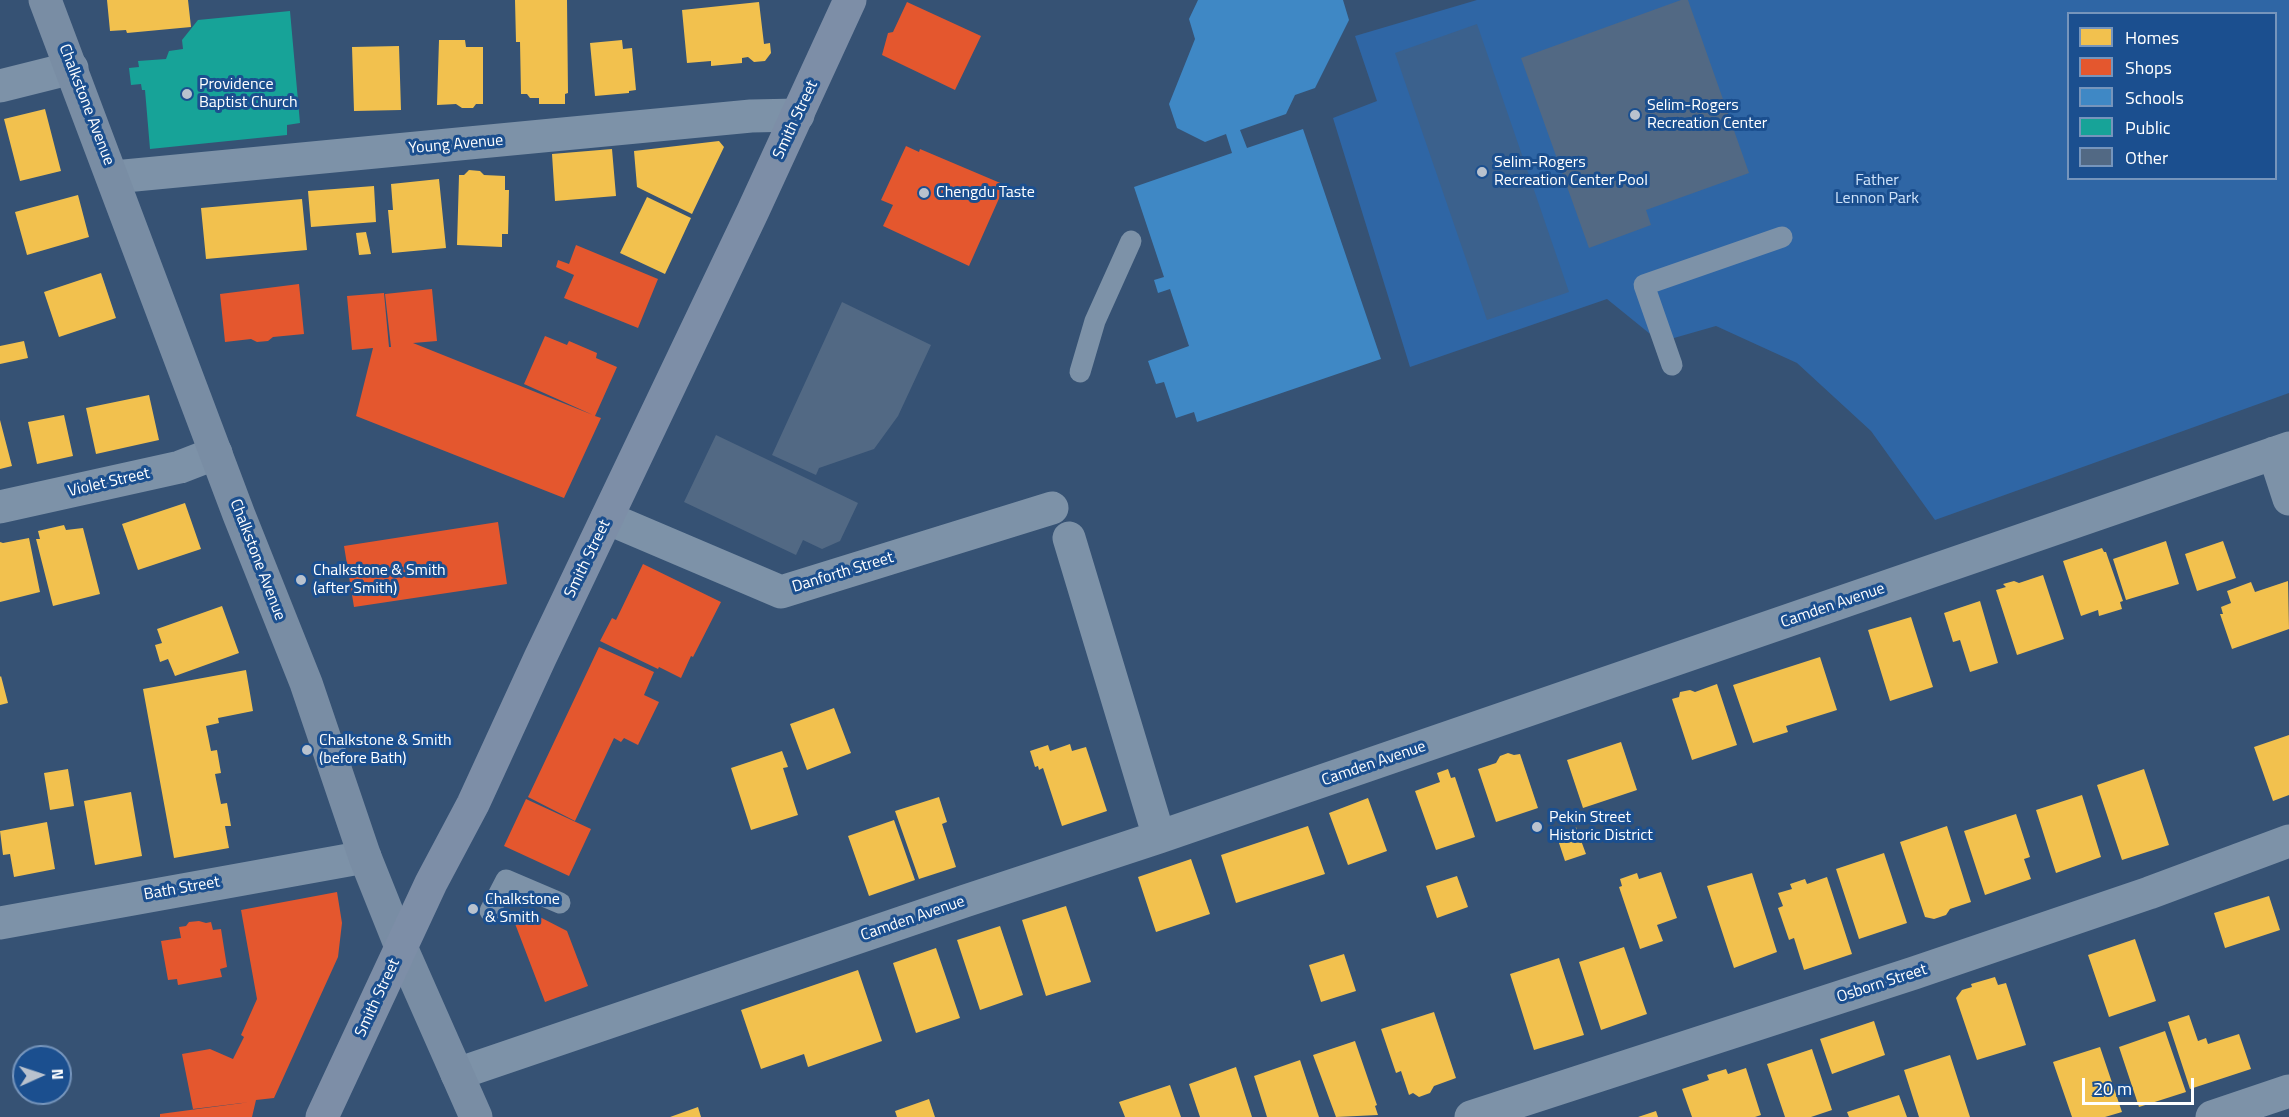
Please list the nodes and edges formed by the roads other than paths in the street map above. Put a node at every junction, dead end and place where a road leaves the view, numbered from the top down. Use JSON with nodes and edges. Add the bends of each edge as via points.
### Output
{"nodes":[{"id":1,"x":45,"y":0,"type":"edge"},
{"id":2,"x":850,"y":0,"type":"edge"},
{"id":3,"x":72,"y":68,"type":"junction"},
{"id":4,"x":0,"y":86,"type":"edge"},
{"id":5,"x":798,"y":115,"type":"junction"},
{"id":6,"x":114,"y":177,"type":"junction"},
{"id":7,"x":1782,"y":237,"type":"dead end"},
{"id":8,"x":1131,"y":241,"type":"dead end"},
{"id":9,"x":1672,"y":365,"type":"dead end"},
{"id":10,"x":1080,"y":372,"type":"dead end"},
{"id":11,"x":2282,"y":451,"type":"edge"},
{"id":12,"x":216,"y":453,"type":"junction"},
{"id":13,"x":2289,"y":499,"type":"edge"},
{"id":14,"x":0,"y":507,"type":"edge"},
{"id":15,"x":1052,"y":508,"type":"dead end"},
{"id":16,"x":607,"y":518,"type":"junction"},
{"id":17,"x":1069,"y":538,"type":"dead end"},
{"id":18,"x":1159,"y":837,"type":"junction"},
{"id":19,"x":2289,"y":841,"type":"edge"},
{"id":20,"x":365,"y":856,"type":"junction"},
{"id":21,"x":560,"y":903,"type":"dead end"},
{"id":22,"x":490,"y":911,"type":"dead end"},
{"id":23,"x":0,"y":923,"type":"edge"},
{"id":24,"x":401,"y":948,"type":"junction"},
{"id":25,"x":457,"y":1074,"type":"junction"},
{"id":26,"x":2289,"y":1091,"type":"edge"},
{"id":27,"x":322,"y":1117,"type":"edge"},
{"id":28,"x":476,"y":1117,"type":"edge"},
{"id":29,"x":1471,"y":1117,"type":"edge"},
{"id":30,"x":2212,"y":1117,"type":"edge"}],
"edges":[{"from":1,"to":3,"type":"main road","name":"Chalkstone Avenue"},
{"from":2,"to":5,"type":"main road","name":"Smith Street"},
{"from":3,"to":4,"type":"street"},
{"from":3,"to":6,"type":"main road","name":"Chalkstone Avenue"},
{"from":5,"to":6,"type":"street","name":"Young Avenue","via":[[751,116]]},
{"from":5,"to":16,"type":"main road","name":"Smith Street"},
{"from":6,"to":12,"type":"main road","name":"Chalkstone Avenue"},
{"from":7,"to":9,"type":"lane","via":[[1644,285]]},
{"from":8,"to":10,"type":"lane","via":[[1095,321]]},
{"from":11,"to":13,"type":"street"},
{"from":11,"to":18,"type":"street","name":"Camden Avenue"},
{"from":12,"to":14,"type":"street","name":"Violet Street","via":[[180,467]]},
{"from":12,"to":20,"type":"main road","name":"Chalkstone Avenue","via":[[306,683]]},
{"from":15,"to":16,"type":"street","name":"Danforth Street","via":[[781,592]]},
{"from":16,"to":24,"type":"main road","name":"Smith Street"},
{"from":17,"to":18,"type":"street"},
{"from":18,"to":25,"type":"street","name":"Camden Avenue"},
{"from":19,"to":29,"type":"street","name":"Osborn Street","via":[[1914,973]]},
{"from":20,"to":23,"type":"street","name":"Bath Street"},
{"from":20,"to":24,"type":"main road","name":"Chalkstone Avenue"},
{"from":21,"to":22,"type":"lane","via":[[506,880]]},
{"from":24,"to":25,"type":"main road","name":"Chalkstone Avenue"},
{"from":24,"to":27,"type":"main road","name":"Smith Street"},
{"from":25,"to":28,"type":"main road","name":"Chalkstone Avenue"},
{"from":26,"to":30,"type":"street"}]}
